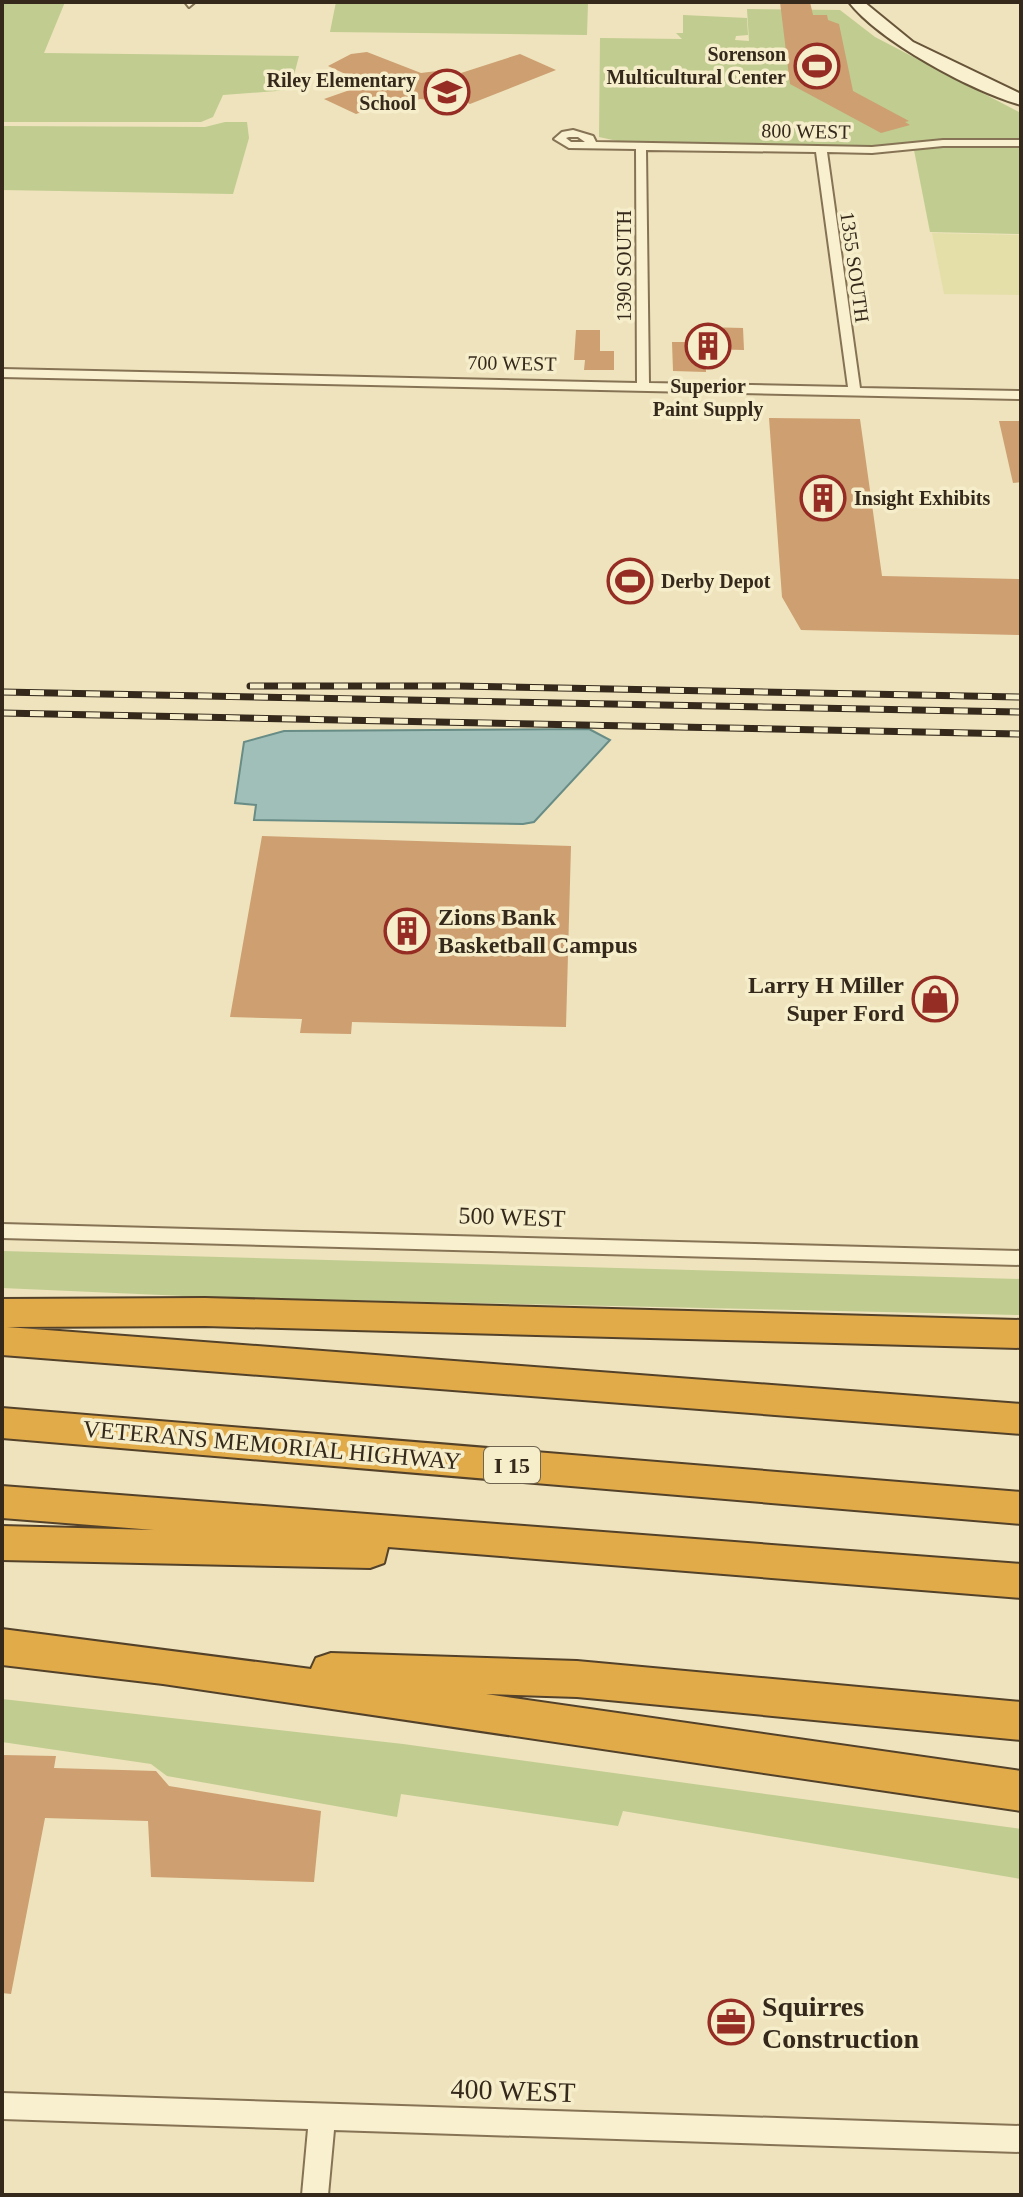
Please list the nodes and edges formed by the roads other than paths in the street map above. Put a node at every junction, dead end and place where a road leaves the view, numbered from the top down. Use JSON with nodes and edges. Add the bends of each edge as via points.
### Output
{"nodes":[{"id":1,"x":856,"y":2,"type":"edge"},
{"id":2,"x":1021,"y":100,"type":"edge"},
{"id":3,"x":1021,"y":143,"type":"edge"},
{"id":4,"x":591,"y":145,"type":"dead end"},
{"id":5,"x":641,"y":146,"type":"junction"},
{"id":6,"x":821,"y":150,"type":"junction"},
{"id":7,"x":2,"y":373,"type":"edge"},
{"id":8,"x":643,"y":385,"type":"junction"},
{"id":9,"x":854,"y":388,"type":"junction"},
{"id":10,"x":1021,"y":395,"type":"edge"},
{"id":11,"x":2,"y":1231,"type":"edge"},
{"id":12,"x":1021,"y":1258,"type":"edge"},
{"id":13,"x":2,"y":1313,"type":"edge"},
{"id":14,"x":1021,"y":1334,"type":"edge"},
{"id":15,"x":2,"y":1341,"type":"edge"},
{"id":16,"x":1021,"y":1419,"type":"edge"},
{"id":17,"x":2,"y":1423,"type":"edge"},
{"id":18,"x":2,"y":1502,"type":"edge"},
{"id":19,"x":1021,"y":1508,"type":"edge"},
{"id":20,"x":2,"y":1543,"type":"edge"},
{"id":21,"x":783,"y":1560,"type":"junction"},
{"id":22,"x":1021,"y":1581,"type":"edge"},
{"id":23,"x":2,"y":1647,"type":"edge"},
{"id":24,"x":163,"y":1666,"type":"junction"},
{"id":25,"x":1021,"y":1721,"type":"edge"},
{"id":26,"x":1021,"y":1791,"type":"edge"},
{"id":27,"x":2,"y":2106,"type":"edge"},
{"id":28,"x":322,"y":2115,"type":"junction"},
{"id":29,"x":1021,"y":2139,"type":"edge"},
{"id":30,"x":315,"y":2195,"type":"edge"}],
"edges":[{"from":1,"to":2,"type":"main road","via":[[894,35]]},
{"from":3,"to":6,"type":"street","name":"800 WEST"},
{"from":4,"to":5,"type":"street","name":"800 WEST"},
{"from":5,"to":6,"type":"street","name":"800 WEST"},
{"from":5,"to":8,"type":"street","name":"1390 SOUTH"},
{"from":6,"to":9,"type":"street","name":"1355 SOUTH"},
{"from":7,"to":8,"type":"street","name":"700 WEST"},
{"from":8,"to":9,"type":"street","name":"700 WEST"},
{"from":9,"to":10,"type":"street","name":"700 WEST"},
{"from":11,"to":12,"type":"street","name":"500 WEST"},
{"from":13,"to":14,"type":"highway","via":[[205,1312]]},
{"from":15,"to":16,"type":"highway"},
{"from":17,"to":19,"type":"highway","name":"VETERANS MEMORIAL HIGHWAY","number":"I 15"},
{"from":18,"to":21,"type":"highway"},
{"from":20,"to":21,"type":"highway"},
{"from":21,"to":22,"type":"highway"},
{"from":23,"to":24,"type":"highway"},
{"from":24,"to":25,"type":"highway","via":[[577,1679]]},
{"from":24,"to":26,"type":"highway"},
{"from":27,"to":28,"type":"street","name":"400 WEST"},
{"from":28,"to":29,"type":"street","name":"400 WEST"},
{"from":28,"to":30,"type":"street"}]}
